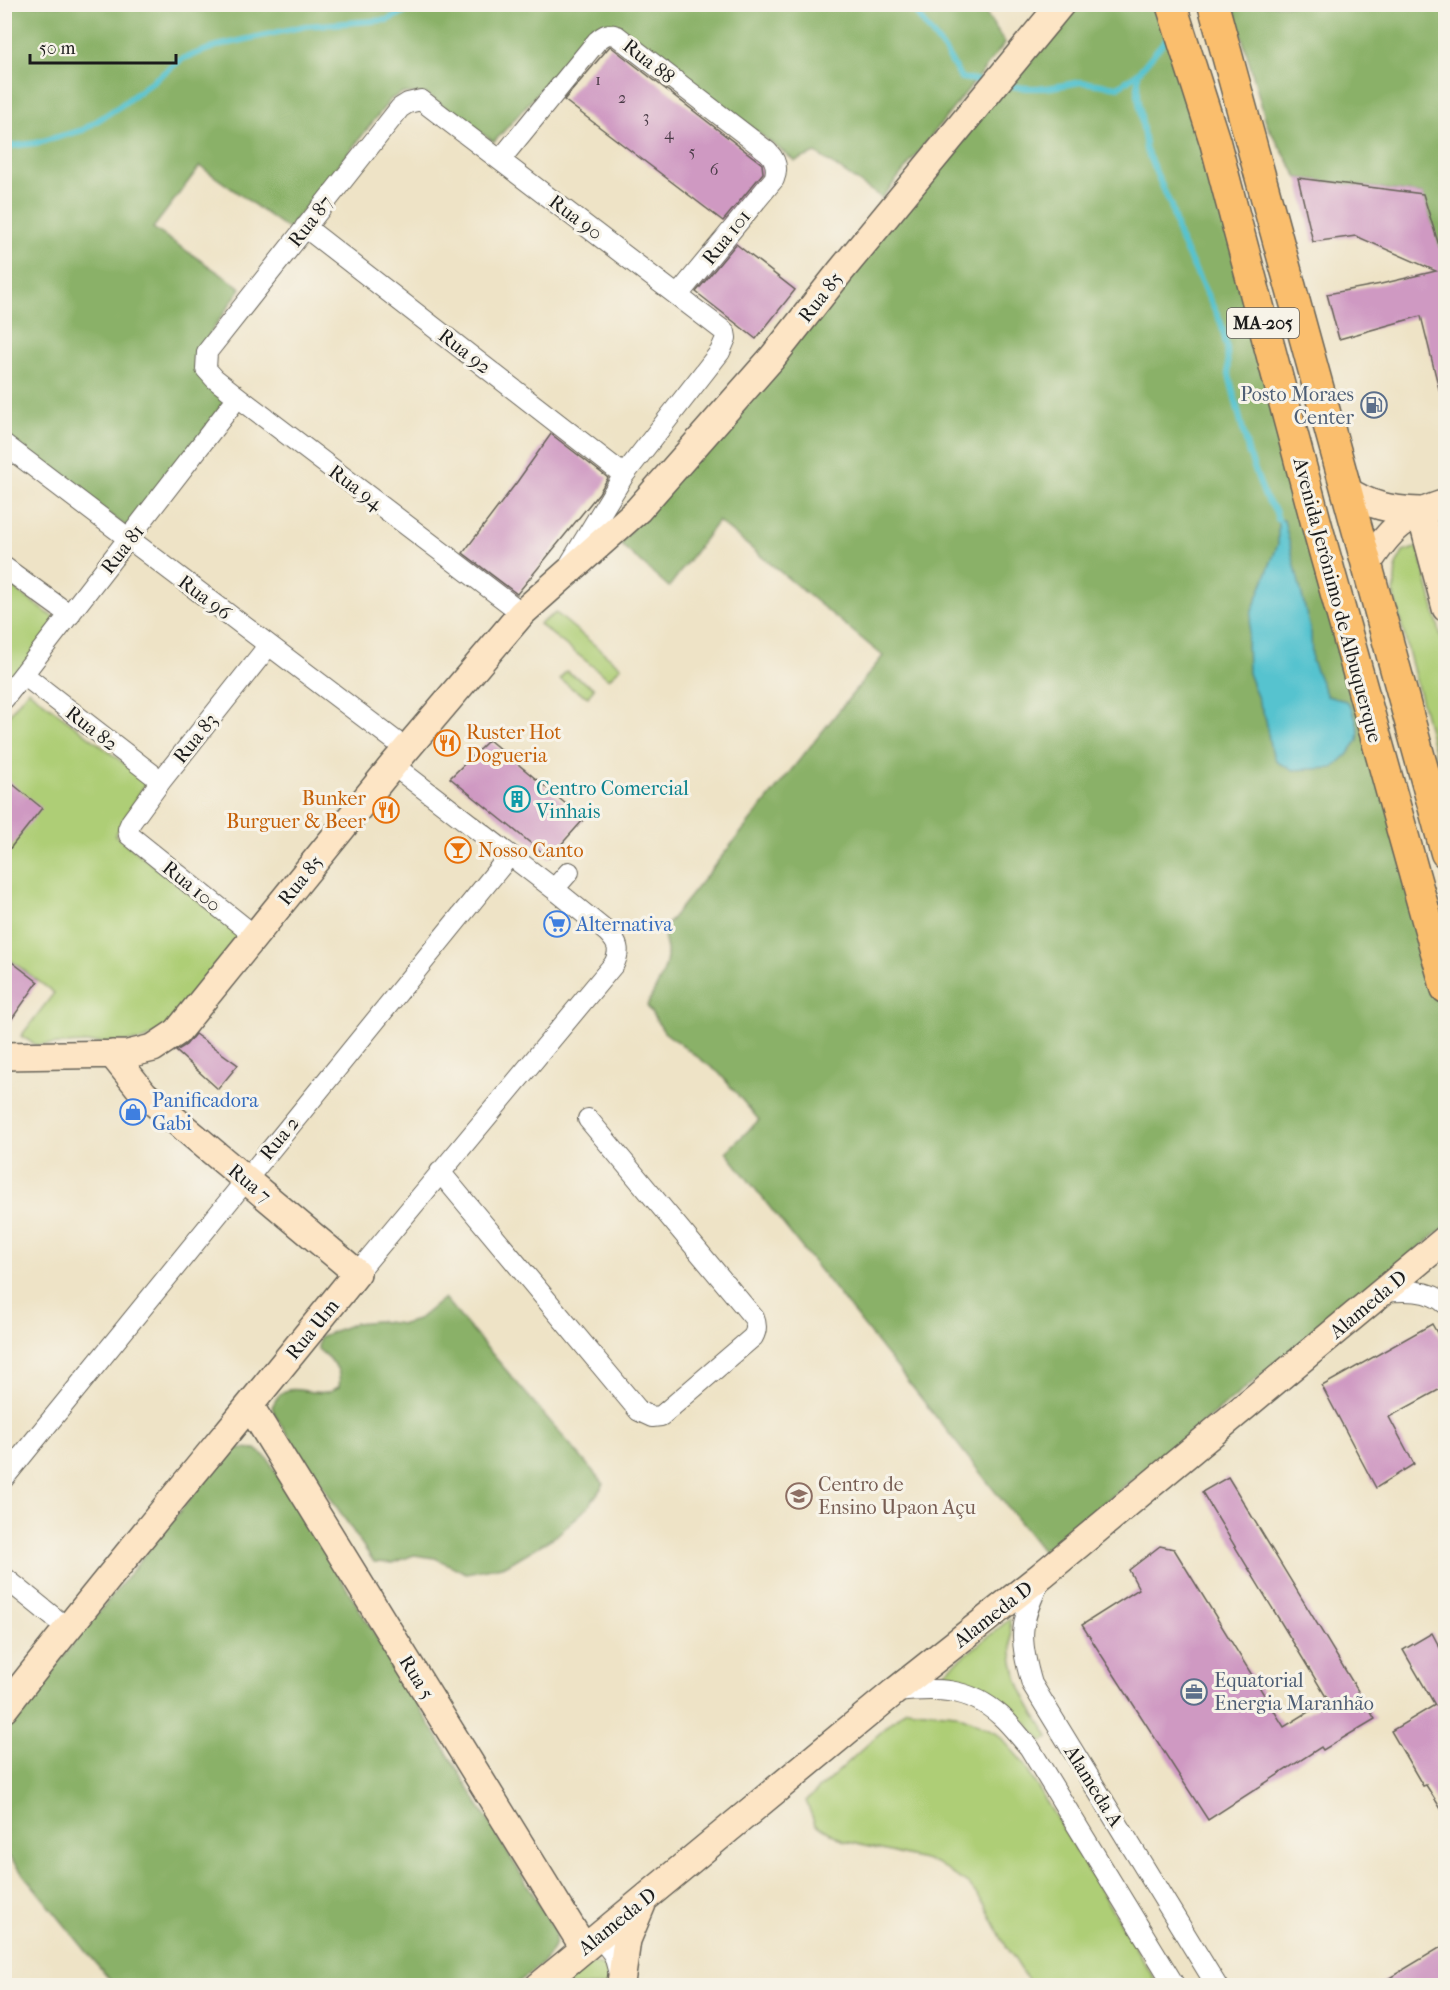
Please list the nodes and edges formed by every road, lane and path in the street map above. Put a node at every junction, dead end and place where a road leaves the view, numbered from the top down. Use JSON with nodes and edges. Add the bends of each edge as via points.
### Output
{"nodes":[{"id":1,"x":1060,"y":4,"type":"edge"},
{"id":2,"x":1171,"y":4,"type":"edge"},
{"id":3,"x":1213,"y":4,"type":"edge"},
{"id":4,"x":421,"y":100,"type":"joint"},
{"id":5,"x":500,"y":160,"type":"junction"},
{"id":6,"x":774,"y":179,"type":"joint"},
{"id":7,"x":305,"y":227,"type":"junction"},
{"id":8,"x":678,"y":295,"type":"junction"},
{"id":9,"x":726,"y":338,"type":"joint"},
{"id":10,"x":207,"y":352,"type":"joint"},
{"id":11,"x":238,"y":397,"type":"junction"},
{"id":12,"x":4,"y":444,"type":"edge"},
{"id":13,"x":624,"y":475,"type":"junction"},
{"id":14,"x":1345,"y":489,"type":"junction"},
{"id":15,"x":1439,"y":506,"type":"edge"},
{"id":16,"x":130,"y":539,"type":"junction"},
{"id":17,"x":1366,"y":566,"type":"junction"},
{"id":18,"x":4,"y":567,"type":"edge"},
{"id":19,"x":563,"y":574,"type":"junction"},
{"id":20,"x":1446,"y":608,"type":"edge"},
{"id":21,"x":522,"y":613,"type":"junction"},
{"id":22,"x":70,"y":615,"type":"junction"},
{"id":23,"x":269,"y":645,"type":"junction"},
{"id":24,"x":24,"y":675,"type":"junction"},
{"id":25,"x":6,"y":695,"type":"edge"},
{"id":26,"x":400,"y":757,"type":"junction"},
{"id":27,"x":161,"y":781,"type":"junction"},
{"id":28,"x":129,"y":835,"type":"joint"},
{"id":29,"x":1446,"y":853,"type":"edge"},
{"id":30,"x":510,"y":855,"type":"junction"},
{"id":31,"x":569,"y":872,"type":"dead end"},
{"id":32,"x":554,"y":889,"type":"junction"},
{"id":33,"x":255,"y":936,"type":"junction"},
{"id":34,"x":618,"y":949,"type":"joint"},
{"id":35,"x":1446,"y":988,"type":"edge"},
{"id":36,"x":153,"y":1048,"type":"junction"},
{"id":37,"x":112,"y":1054,"type":"junction"},
{"id":38,"x":4,"y":1056,"type":"edge"},
{"id":39,"x":144,"y":1094,"type":"junction"},
{"id":40,"x":588,"y":1119,"type":"dead end"},
{"id":41,"x":440,"y":1172,"type":"junction"},
{"id":42,"x":246,"y":1179,"type":"junction"},
{"id":43,"x":1446,"y":1239,"type":"edge"},
{"id":44,"x":357,"y":1273,"type":"junction"},
{"id":45,"x":1383,"y":1292,"type":"junction"},
{"id":46,"x":1446,"y":1304,"type":"edge"},
{"id":47,"x":250,"y":1406,"type":"junction"},
{"id":48,"x":4,"y":1478,"type":"edge"},
{"id":49,"x":1042,"y":1575,"type":"junction"},
{"id":50,"x":4,"y":1578,"type":"edge"},
{"id":51,"x":68,"y":1628,"type":"junction"},
{"id":52,"x":894,"y":1692,"type":"junction"},
{"id":53,"x":4,"y":1709,"type":"edge"},
{"id":54,"x":644,"y":1899,"type":"junction"},
{"id":55,"x":591,"y":1942,"type":"junction"},
{"id":56,"x":621,"y":1984,"type":"edge"},
{"id":57,"x":539,"y":1986,"type":"edge"},
{"id":58,"x":1175,"y":1986,"type":"edge"},
{"id":59,"x":1217,"y":1986,"type":"edge"}],
"edges":[{"from":1,"to":19,"type":"street","name":"Rua 85","via":[[772,358],[622,525]]},
{"from":2,"to":35,"type":"main road","name":"Avenida Jerônimo de Albuquerque","number":"MA-205","via":[[1215,142]]},
{"from":3,"to":14,"type":"main road","name":"Avenida Jerônimo de Albuquerque","number":"MA-205"},
{"from":4,"to":5,"type":"street","name":"Rua 90"},
{"from":4,"to":7,"type":"street","name":"Rua 87","via":[[400,108]]},
{"from":5,"to":6,"type":"street","name":"Rua 88","via":[[597,41],[611,33],[773,157]]},
{"from":5,"to":8,"type":"street","name":"Rua 90"},
{"from":6,"to":8,"type":"street","name":"Rua 101"},
{"from":7,"to":10,"type":"street","name":"Rua 87"},
{"from":7,"to":13,"type":"street","name":"Rua 92"},
{"from":8,"to":9,"type":"street","name":"Rua 90","via":[[721,327]]},
{"from":9,"to":13,"type":"street","name":"Rua 85","via":[[720,352]]},
{"from":10,"to":11,"type":"street","name":"Rua 94","via":[[207,369]]},
{"from":11,"to":16,"type":"street","name":"Rua 81"},
{"from":11,"to":21,"type":"street","name":"Rua 94"},
{"from":12,"to":16,"type":"street","name":"Rua 96"},
{"from":13,"to":19,"type":"street","name":"Rua 85"},
{"from":14,"to":15,"type":"street","via":[[1356,497],[1394,510]]},
{"from":14,"to":17,"type":"main road","name":"Avenida Jerônimo de Albuquerque","number":"MA-205"},
{"from":15,"to":17,"type":"street","via":[[1404,521]]},
{"from":15,"to":20,"type":"street"},
{"from":16,"to":22,"type":"street","name":"Rua 81"},
{"from":16,"to":23,"type":"street","name":"Rua 96"},
{"from":17,"to":29,"type":"main road","name":"Avenida Jerônimo de Albuquerque","number":"MA-205"},
{"from":18,"to":22,"type":"street"},
{"from":19,"to":21,"type":"street","name":"Rua 85"},
{"from":21,"to":26,"type":"street","name":"Rua 85"},
{"from":22,"to":24,"type":"street","name":"Rua 81"},
{"from":23,"to":26,"type":"street","name":"Rua 96"},
{"from":23,"to":27,"type":"street","name":"Rua 83"},
{"from":24,"to":25,"type":"street","name":"Rua 81"},
{"from":24,"to":27,"type":"street","name":"Rua 82"},
{"from":26,"to":30,"type":"street","name":"Rua 96"},
{"from":26,"to":33,"type":"street","name":"Rua 85"},
{"from":27,"to":28,"type":"street","name":"Rua 83","via":[[131,822]]},
{"from":28,"to":33,"type":"street","name":"Rua 100"},
{"from":30,"to":32,"type":"street","name":"Rua 96"},
{"from":30,"to":42,"type":"street","name":"Rua 2"},
{"from":31,"to":32,"type":"street"},
{"from":32,"to":34,"type":"street","name":"Rua 96","via":[[607,932]]},
{"from":33,"to":36,"type":"street","name":"Rua 85","via":[[177,1032]]},
{"from":34,"to":41,"type":"street","name":"Rua Um","via":[[614,964]]},
{"from":36,"to":37,"type":"street"},
{"from":36,"to":39,"type":"street","via":[[143,1078]]},
{"from":37,"to":38,"type":"street"},
{"from":37,"to":39,"type":"street","name":"Rua 7"},
{"from":39,"to":42,"type":"street","name":"Rua 7"},
{"from":40,"to":41,"type":"street","via":[[754,1318],[757,1328],[753,1337],[661,1416],[639,1411]]},
{"from":41,"to":44,"type":"street","name":"Rua Um"},
{"from":42,"to":44,"type":"street","name":"Rua 7"},
{"from":42,"to":48,"type":"street","name":"Rua 2"},
{"from":43,"to":45,"type":"street","name":"Alameda D"},
{"from":44,"to":47,"type":"street","name":"Rua Um"},
{"from":45,"to":46,"type":"street","via":[[1424,1293]]},
{"from":45,"to":49,"type":"street","name":"Alameda D"},
{"from":47,"to":51,"type":"street","name":"Rua Um"},
{"from":47,"to":55,"type":"street","name":"Rua 5"},
{"from":49,"to":52,"type":"street","name":"Alameda D"},
{"from":49,"to":59,"type":"street","name":"Alameda A","via":[[1022,1624],[1023,1654],[1032,1684]]},
{"from":50,"to":51,"type":"street"},
{"from":51,"to":53,"type":"street","name":"Rua Um"},
{"from":52,"to":54,"type":"street","name":"Alameda D"},
{"from":52,"to":58,"type":"street","name":"Alameda A","via":[[952,1690],[972,1696],[1000,1715],[1029,1748]]},
{"from":54,"to":55,"type":"street","name":"Alameda D"},
{"from":54,"to":56,"type":"street","via":[[627,1940]]},
{"from":55,"to":56,"type":"street","via":[[614,1955]]},
{"from":55,"to":57,"type":"street","name":"Alameda D"}]}
